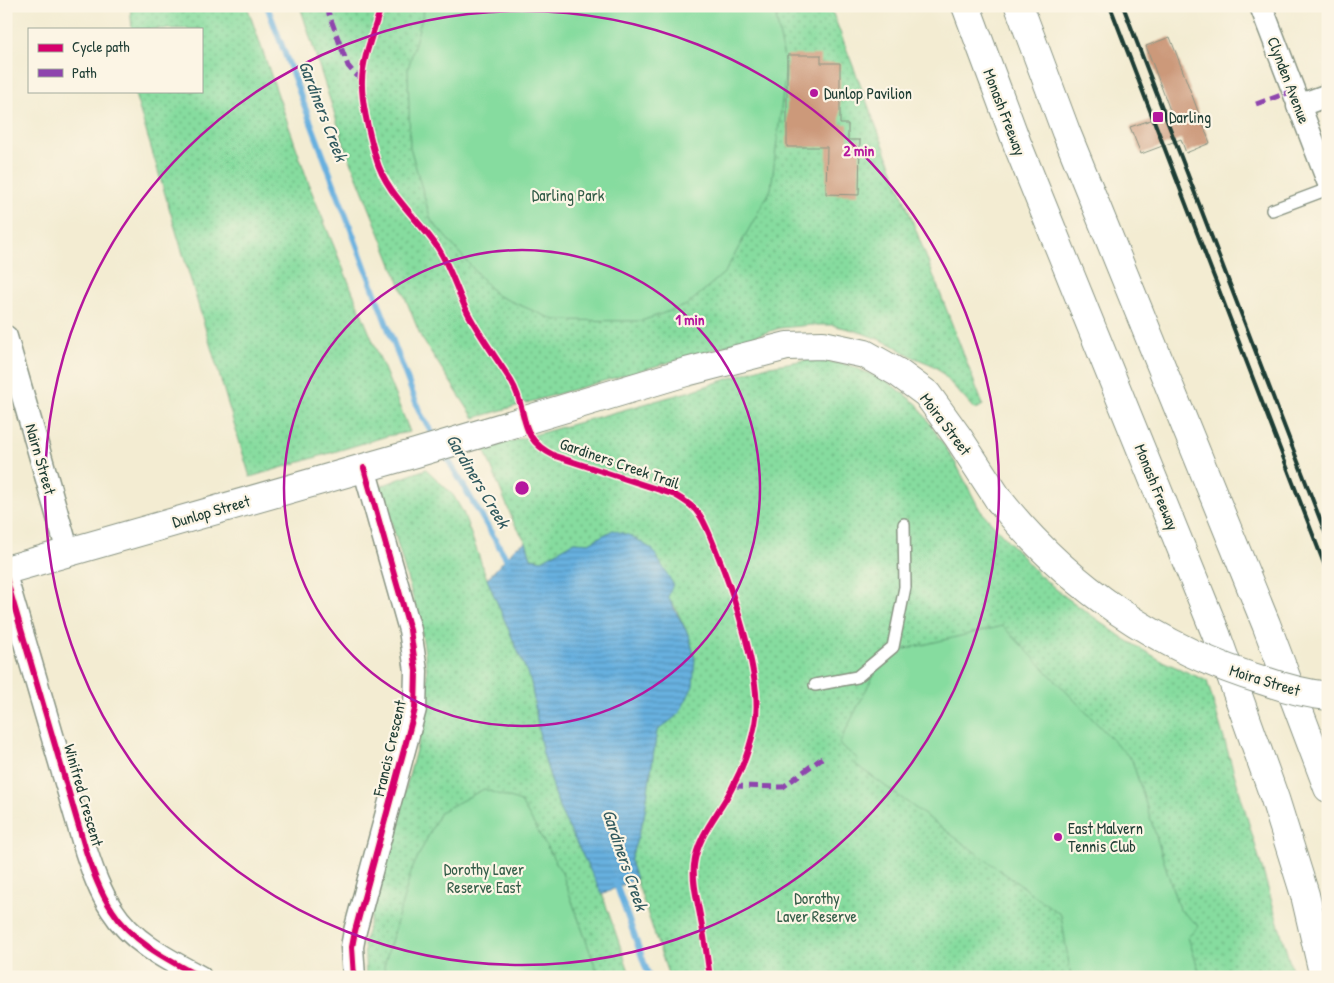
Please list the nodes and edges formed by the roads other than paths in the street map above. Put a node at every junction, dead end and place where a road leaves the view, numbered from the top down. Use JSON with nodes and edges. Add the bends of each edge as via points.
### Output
{"nodes":[{"id":1,"x":966,"y":6,"type":"edge"},
{"id":2,"x":1019,"y":6,"type":"edge"},
{"id":3,"x":1261,"y":6,"type":"edge"},
{"id":4,"x":1328,"y":95,"type":"edge"},
{"id":5,"x":1298,"y":106,"type":"junction"},
{"id":6,"x":1328,"y":182,"type":"edge"},
{"id":7,"x":1328,"y":189,"type":"edge"},
{"id":8,"x":1272,"y":210,"type":"dead end"},
{"id":9,"x":6,"y":337,"type":"edge"},
{"id":10,"x":416,"y":453,"type":"joint"},
{"id":11,"x":364,"y":468,"type":"junction"},
{"id":12,"x":904,"y":524,"type":"dead end"},
{"id":13,"x":68,"y":552,"type":"junction"},
{"id":14,"x":6,"y":570,"type":"edge"},
{"id":15,"x":6,"y":578,"type":"edge"},
{"id":16,"x":815,"y":685,"type":"dead end"},
{"id":17,"x":1328,"y":696,"type":"edge"},
{"id":18,"x":1328,"y":788,"type":"edge"},
{"id":19,"x":350,"y":972,"type":"edge"},
{"id":20,"x":200,"y":977,"type":"edge"},
{"id":21,"x":1324,"y":977,"type":"edge"}],
"edges":[{"from":1,"to":21,"type":"main road","name":"Monash Freeway","via":[[1018,146],[1219,644],[1275,799],[1305,895]]},
{"from":2,"to":18,"type":"main road","via":[[1066,132],[1262,615]]},
{"from":3,"to":5,"type":"street","name":"Clynden Avenue"},
{"from":4,"to":5,"type":"street"},
{"from":5,"to":6,"type":"street","name":"Clynden Avenue"},
{"from":7,"to":8,"type":"lane"},
{"from":9,"to":13,"type":"street","name":"Nairn Street"},
{"from":10,"to":11,"type":"main road","name":"Dunlop Street"},
{"from":10,"to":17,"type":"main road","name":"Moira Street","bridge":true,"via":[[686,372],[778,348],[823,345],[865,354],[927,394],[999,500],[1036,543],[1094,595],[1152,633],[1217,666],[1284,687]]},
{"from":11,"to":13,"type":"main road","name":"Dunlop Street"},
{"from":11,"to":19,"type":"street","name":"Francis Crescent","via":[[410,630],[417,690],[411,727],[355,931]]},
{"from":12,"to":16,"type":"lane","via":[[905,587],[893,647],[857,677]]},
{"from":13,"to":14,"type":"main road","name":"Dunlop Street"},
{"from":15,"to":20,"type":"street","name":"Winifred Crescent","via":[[86,851],[103,894],[118,918],[138,939]]}]}
